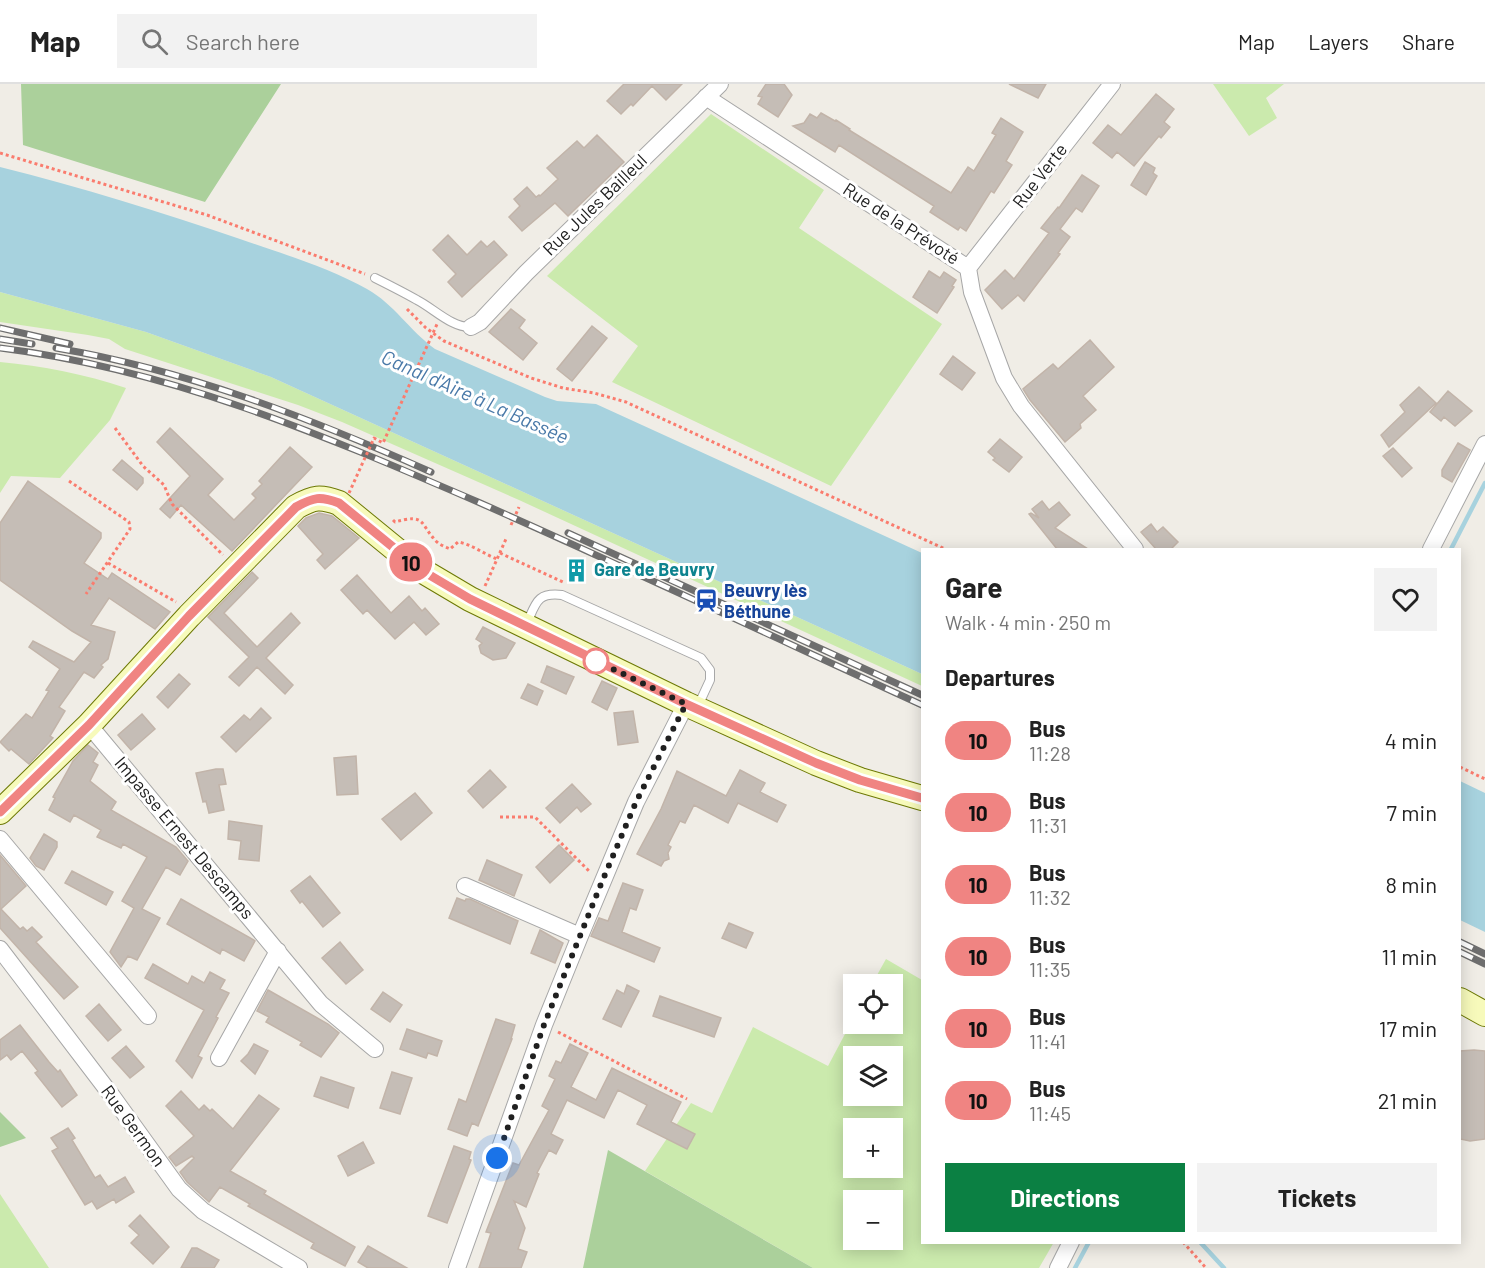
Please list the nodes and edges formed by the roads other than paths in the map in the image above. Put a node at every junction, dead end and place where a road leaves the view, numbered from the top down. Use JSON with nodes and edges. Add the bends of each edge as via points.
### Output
{"nodes":[{"id":1,"x":720,"y":84,"type":"edge"},
{"id":2,"x":1112,"y":84,"type":"edge"},
{"id":3,"x":706,"y":97,"type":"junction"},
{"id":4,"x":969,"y":268,"type":"junction"},
{"id":5,"x":375,"y":278,"type":"road end"},
{"id":6,"x":471,"y":327,"type":"joint"},
{"id":7,"x":1485,"y":444,"type":"edge"},
{"id":8,"x":1134,"y":548,"type":"edge"},
{"id":9,"x":1432,"y":548,"type":"edge"},
{"id":10,"x":525,"y":626,"type":"junction"},
{"id":11,"x":691,"y":707,"type":"junction"},
{"id":12,"x":89,"y":725,"type":"junction"},
{"id":13,"x":921,"y":798,"type":"edge"},
{"id":14,"x":0,"y":812,"type":"edge"},
{"id":15,"x":0,"y":839,"type":"edge"},
{"id":16,"x":465,"y":886,"type":"dead end"},
{"id":17,"x":580,"y":936,"type":"junction"},
{"id":18,"x":0,"y":949,"type":"edge"},
{"id":19,"x":278,"y":951,"type":"junction"},
{"id":20,"x":1461,"y":1001,"type":"edge"},
{"id":21,"x":1485,"y":1014,"type":"edge"},
{"id":22,"x":148,"y":1016,"type":"dead end"},
{"id":23,"x":375,"y":1049,"type":"dead end"},
{"id":24,"x":219,"y":1058,"type":"dead end"},
{"id":25,"x":1070,"y":1244,"type":"edge"},
{"id":26,"x":299,"y":1268,"type":"edge"},
{"id":27,"x":457,"y":1268,"type":"edge"},
{"id":28,"x":1058,"y":1268,"type":"edge"}],
"edges":[{"from":1,"to":3,"type":"street","name":"Rue Jules Bailleul"},
{"from":2,"to":4,"type":"street","name":"Rue Verte"},
{"from":3,"to":4,"type":"street","name":"Rue de la Prévoté"},
{"from":3,"to":6,"type":"street","name":"Rue Jules Bailleul"},
{"from":4,"to":8,"type":"street","name":"Rue de la Prévoté","via":[[972,292],[1004,378],[1021,406]]},
{"from":5,"to":6,"type":"lane","via":[[444,317]]},
{"from":7,"to":9,"type":"street"},
{"from":10,"to":11,"type":"street"},
{"from":10,"to":11,"type":"lane","via":[[539,598],[550,594],[567,597],[701,658],[710,670],[710,680]]},
{"from":10,"to":12,"type":"street","via":[[421,570],[339,503],[337,495],[311,499],[296,507]]},
{"from":11,"to":13,"type":"street","via":[[816,763]]},
{"from":11,"to":17,"type":"street","via":[[636,802]]},
{"from":12,"to":14,"type":"street"},
{"from":12,"to":19,"type":"street","name":"Impasse Ernest Descamps"},
{"from":15,"to":22,"type":"street"},
{"from":16,"to":17,"type":"street"},
{"from":17,"to":27,"type":"street"},
{"from":18,"to":26,"type":"street","name":"Rue Germon","via":[[179,1189],[203,1211]]},
{"from":19,"to":23,"type":"street","name":"Impasse Ernest Descamps","via":[[321,1005]]},
{"from":19,"to":24,"type":"street"},
{"from":20,"to":21,"type":"street"},
{"from":25,"to":28,"type":"street"}]}
